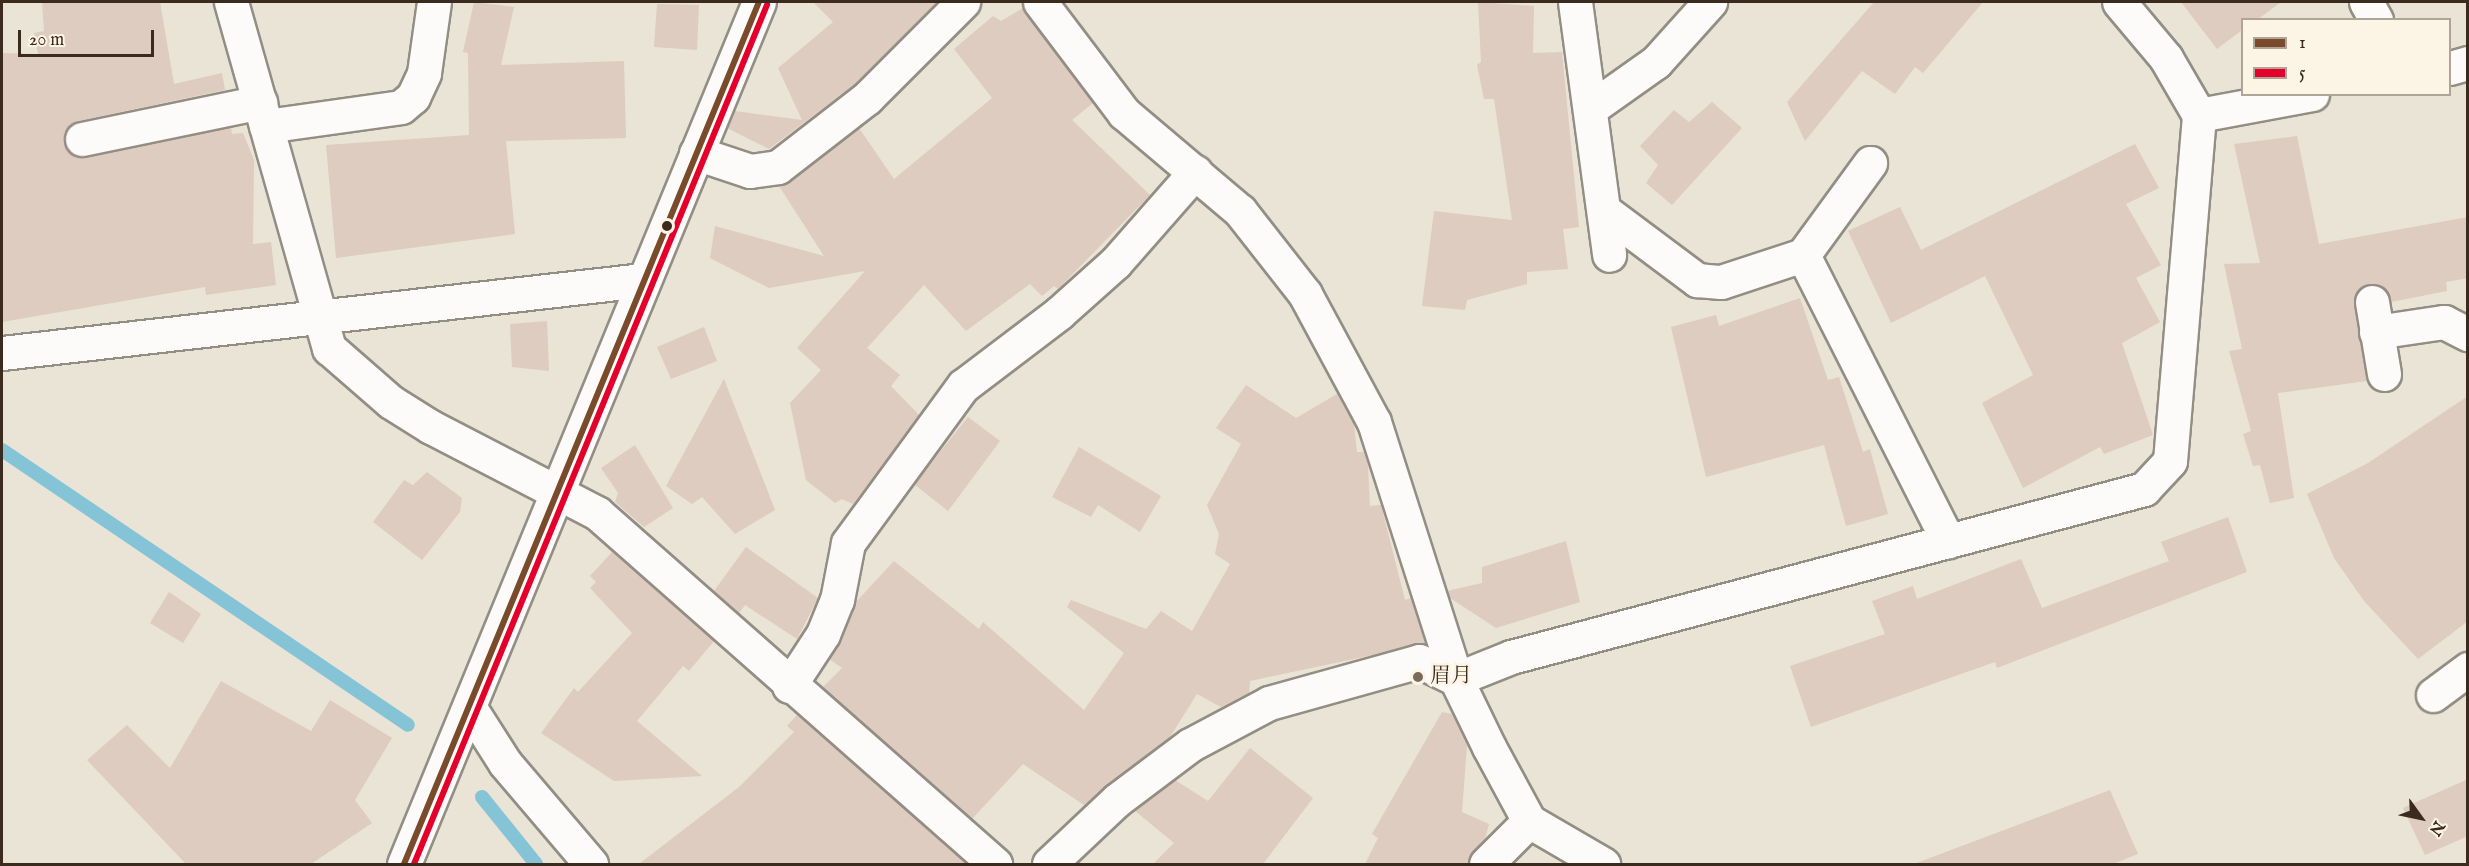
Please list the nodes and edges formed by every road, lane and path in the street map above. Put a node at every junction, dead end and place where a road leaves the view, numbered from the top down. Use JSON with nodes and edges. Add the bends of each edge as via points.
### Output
{"nodes":[{"id":1,"x":231,"y":2,"type":"edge"},
{"id":2,"x":434,"y":2,"type":"edge"},
{"id":3,"x":759,"y":2,"type":"edge"},
{"id":4,"x":963,"y":2,"type":"edge"},
{"id":5,"x":1040,"y":2,"type":"edge"},
{"id":6,"x":1575,"y":2,"type":"edge"},
{"id":7,"x":1710,"y":2,"type":"edge"},
{"id":8,"x":2119,"y":2,"type":"edge"},
{"id":9,"x":2366,"y":2,"type":"edge"},
{"id":10,"x":2375,"y":18,"type":"edge"},
{"id":11,"x":2468,"y":63,"type":"edge"},
{"id":12,"x":2451,"y":68,"type":"edge"},
{"id":13,"x":2301,"y":96,"type":"edge"},
{"id":14,"x":1591,"y":108,"type":"junction"},
{"id":15,"x":263,"y":114,"type":"junction"},
{"id":16,"x":2199,"y":115,"type":"junction"},
{"id":17,"x":82,"y":139,"type":"dead end"},
{"id":18,"x":696,"y":153,"type":"junction"},
{"id":19,"x":1870,"y":163,"type":"dead end"},
{"id":20,"x":1195,"y":172,"type":"junction"},
{"id":21,"x":1606,"y":212,"type":"junction"},
{"id":22,"x":1609,"y":255,"type":"dead end"},
{"id":23,"x":1803,"y":255,"type":"junction"},
{"id":24,"x":643,"y":280,"type":"junction"},
{"id":25,"x":318,"y":313,"type":"junction"},
{"id":26,"x":2468,"y":334,"type":"edge"},
{"id":27,"x":2,"y":353,"type":"edge"},
{"id":28,"x":2384,"y":374,"type":"dead end"},
{"id":29,"x":559,"y":496,"type":"junction"},
{"id":30,"x":1948,"y":541,"type":"junction"},
{"id":31,"x":2468,"y":669,"type":"edge"},
{"id":32,"x":1456,"y":679,"type":"junction"},
{"id":33,"x":789,"y":686,"type":"junction"},
{"id":34,"x":2433,"y":695,"type":"dead end"},
{"id":35,"x":470,"y":708,"type":"junction"},
{"id":36,"x":1529,"y":821,"type":"junction"},
{"id":37,"x":404,"y":864,"type":"edge"},
{"id":38,"x":591,"y":864,"type":"edge"},
{"id":39,"x":995,"y":864,"type":"edge"},
{"id":40,"x":1049,"y":864,"type":"edge"},
{"id":41,"x":1486,"y":864,"type":"edge"},
{"id":42,"x":1603,"y":864,"type":"edge"}],
"edges":[{"from":1,"to":15,"type":"street"},
{"from":2,"to":15,"type":"street","via":[[424,73],[413,97],[401,107]]},
{"from":3,"to":18,"type":"street"},
{"from":4,"to":18,"type":"street","via":[[875,90],[778,167],[750,171]]},
{"from":5,"to":20,"type":"street","via":[[1124,112]]},
{"from":6,"to":14,"type":"street"},
{"from":7,"to":14,"type":"street","via":[[1656,62]]},
{"from":8,"to":16,"type":"street","via":[[2166,58]]},
{"from":9,"to":10,"type":"street"},
{"from":11,"to":12,"type":"street"},
{"from":13,"to":16,"type":"street"},
{"from":14,"to":21,"type":"street"},
{"from":15,"to":17,"type":"street"},
{"from":15,"to":25,"type":"street"},
{"from":16,"to":30,"type":"street","via":[[2170,461],[2144,489]]},
{"from":18,"to":24,"type":"street"},
{"from":19,"to":23,"type":"street"},
{"from":20,"to":32,"type":"street","via":[[1240,211],[1283,261],[1374,422]]},
{"from":20,"to":33,"type":"street","via":[[1116,262],[1059,314],[963,386],[848,543],[837,600],[824,634]]},
{"from":21,"to":22,"type":"street"},
{"from":21,"to":23,"type":"street","via":[[1697,280],[1721,282]]},
{"from":23,"to":30,"type":"street"},
{"from":24,"to":25,"type":"street"},
{"from":24,"to":29,"type":"street"},
{"from":25,"to":27,"type":"street"},
{"from":25,"to":29,"type":"street","via":[[329,348],[391,402]]},
{"from":26,"to":28,"type":"street","via":[[2444,322],[2374,317]]},
{"from":29,"to":33,"type":"street","via":[[597,513]]},
{"from":29,"to":35,"type":"street"},
{"from":30,"to":32,"type":"street","via":[[1511,657]]},
{"from":31,"to":34,"type":"street"},
{"from":32,"to":36,"type":"street"},
{"from":32,"to":40,"type":"street","via":[[1419,661],[1269,703],[1190,745],[1117,800]]},
{"from":33,"to":39,"type":"street"},
{"from":35,"to":37,"type":"street"},
{"from":35,"to":38,"type":"street","via":[[505,763]]},
{"from":36,"to":41,"type":"street"},
{"from":36,"to":42,"type":"street"}]}
